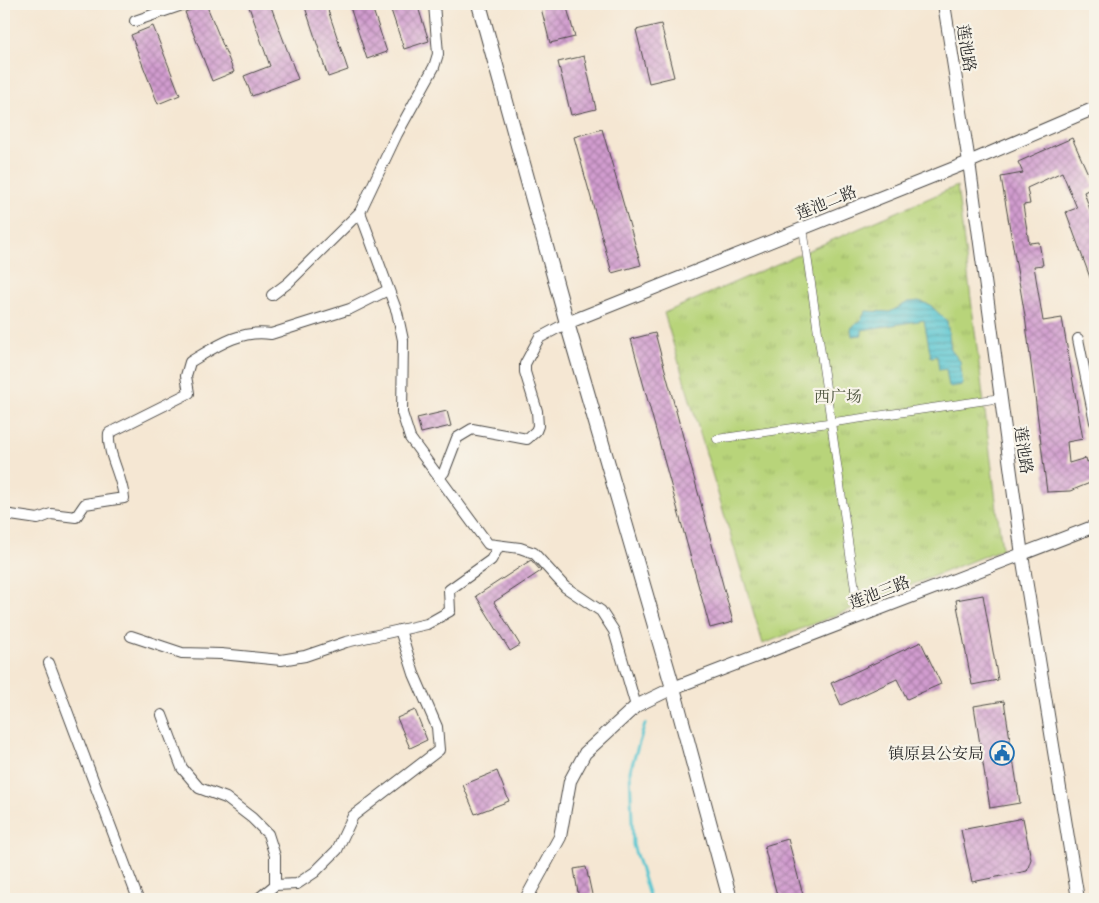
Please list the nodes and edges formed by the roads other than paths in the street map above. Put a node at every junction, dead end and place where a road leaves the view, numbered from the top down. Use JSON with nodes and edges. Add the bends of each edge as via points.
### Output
{"nodes":[{"id":1,"x":185,"y":4,"type":"edge"},
{"id":2,"x":434,"y":4,"type":"edge"},
{"id":3,"x":479,"y":4,"type":"edge"},
{"id":4,"x":944,"y":4,"type":"edge"},
{"id":5,"x":135,"y":21,"type":"dead end"},
{"id":6,"x":1095,"y":108,"type":"edge"},
{"id":7,"x":969,"y":162,"type":"junction"},
{"id":8,"x":360,"y":212,"type":"junction"},
{"id":9,"x":803,"y":228,"type":"junction"},
{"id":10,"x":388,"y":290,"type":"junction"},
{"id":11,"x":272,"y":295,"type":"dead end"},
{"id":12,"x":567,"y":323,"type":"junction"},
{"id":13,"x":1078,"y":339,"type":"dead end"},
{"id":14,"x":1001,"y":398,"type":"junction"},
{"id":15,"x":1095,"y":422,"type":"edge"},
{"id":16,"x":831,"y":423,"type":"junction"},
{"id":17,"x":717,"y":439,"type":"dead end"},
{"id":18,"x":439,"y":478,"type":"junction"},
{"id":19,"x":4,"y":514,"type":"edge"},
{"id":20,"x":1095,"y":526,"type":"edge"},
{"id":21,"x":499,"y":546,"type":"junction"},
{"id":22,"x":1022,"y":555,"type":"junction"},
{"id":23,"x":859,"y":617,"type":"junction"},
{"id":24,"x":400,"y":630,"type":"junction"},
{"id":25,"x":131,"y":636,"type":"dead end"},
{"id":26,"x":49,"y":663,"type":"dead end"},
{"id":27,"x":674,"y":688,"type":"junction"},
{"id":28,"x":636,"y":706,"type":"junction"},
{"id":29,"x":162,"y":715,"type":"dead end"},
{"id":30,"x":275,"y":885,"type":"junction"},
{"id":31,"x":138,"y":899,"type":"edge"},
{"id":32,"x":258,"y":899,"type":"edge"},
{"id":33,"x":526,"y":899,"type":"edge"},
{"id":34,"x":730,"y":899,"type":"edge"},
{"id":35,"x":1078,"y":899,"type":"edge"}],
"edges":[{"from":1,"to":5,"type":"street"},
{"from":2,"to":8,"type":"street","via":[[438,54],[434,67],[397,134]]},
{"from":3,"to":12,"type":"main road"},
{"from":4,"to":7,"type":"street","name":"莲池路"},
{"from":6,"to":7,"type":"street","name":"莲池二路"},
{"from":7,"to":9,"type":"street","name":"莲池二路"},
{"from":7,"to":14,"type":"street","name":"莲池路"},
{"from":8,"to":10,"type":"street"},
{"from":8,"to":11,"type":"street"},
{"from":9,"to":12,"type":"street","name":"莲池二路"},
{"from":9,"to":16,"type":"street"},
{"from":10,"to":18,"type":"street","via":[[403,340],[402,412],[410,438]]},
{"from":10,"to":19,"type":"street","via":[[350,309],[271,334],[258,332],[226,340],[190,362],[186,376],[189,392],[109,433],[108,446],[122,481],[124,498],[85,504],[76,517],[51,514],[38,519]]},
{"from":12,"to":18,"type":"street","via":[[539,338],[525,364],[536,410],[536,432],[527,439],[472,428],[457,438]]},
{"from":12,"to":27,"type":"main road"},
{"from":13,"to":15,"type":"street"},
{"from":14,"to":16,"type":"street"},
{"from":14,"to":22,"type":"street","name":"莲池路"},
{"from":16,"to":17,"type":"street"},
{"from":16,"to":23,"type":"street"},
{"from":18,"to":21,"type":"street","via":[[488,544]]},
{"from":20,"to":22,"type":"street","name":"莲池三路"},
{"from":21,"to":24,"type":"street","via":[[491,560],[449,590],[450,611],[428,624]]},
{"from":21,"to":28,"type":"street","via":[[534,553],[565,587],[602,611],[614,631]]},
{"from":22,"to":23,"type":"street","name":"莲池三路"},
{"from":22,"to":35,"type":"street","name":"莲池路"},
{"from":23,"to":27,"type":"street","name":"莲池三路"},
{"from":24,"to":25,"type":"street","via":[[281,660],[182,653]]},
{"from":24,"to":30,"type":"street","via":[[414,674],[437,727],[439,750],[353,816],[337,850],[315,872],[297,884]]},
{"from":26,"to":31,"type":"street"},
{"from":27,"to":28,"type":"street","name":"莲池三路"},
{"from":27,"to":34,"type":"main road"},
{"from":28,"to":33,"type":"street","name":"莲池三路","via":[[585,753],[570,780],[560,837]]},
{"from":29,"to":30,"type":"street","via":[[182,768],[198,788],[226,798],[268,834],[275,856]]},
{"from":30,"to":32,"type":"street"}]}
